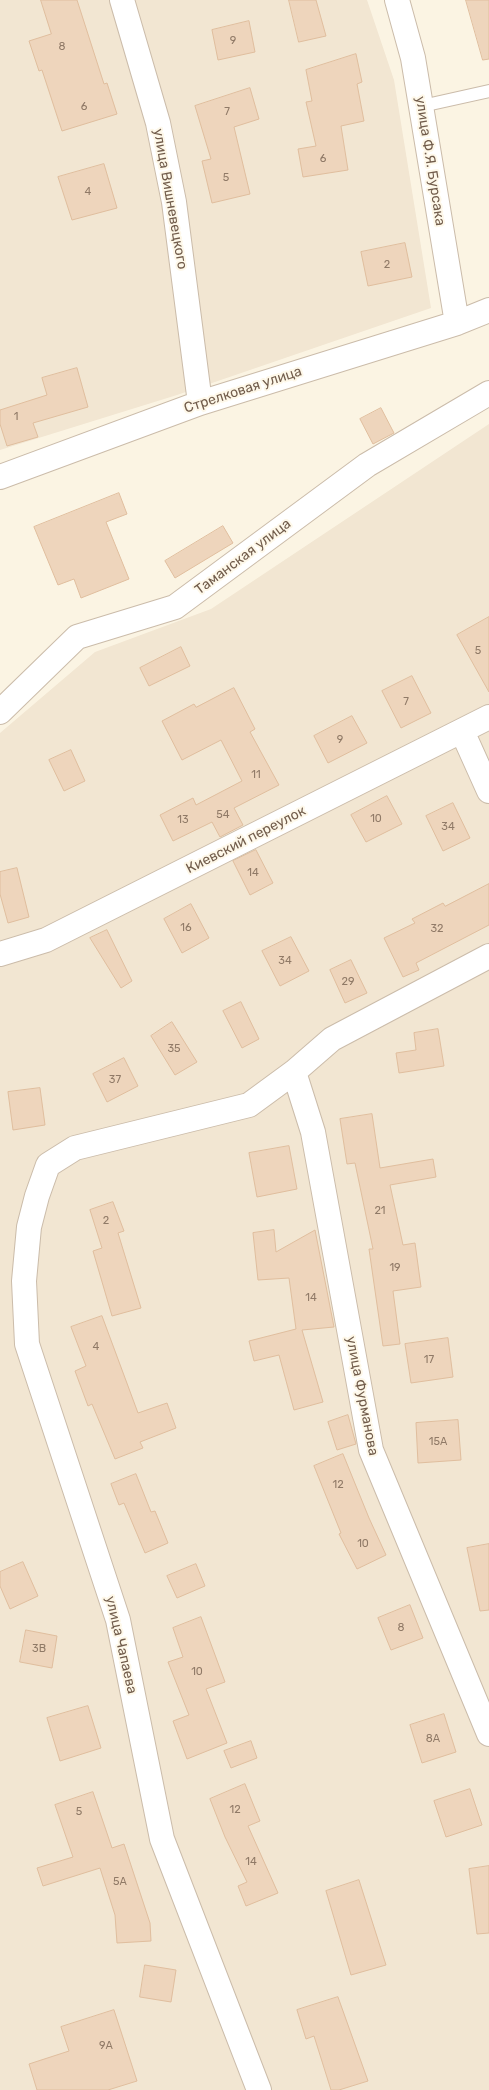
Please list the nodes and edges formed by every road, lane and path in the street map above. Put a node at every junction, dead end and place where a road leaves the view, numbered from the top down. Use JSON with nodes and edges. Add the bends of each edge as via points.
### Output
{"nodes":[{"id":1,"x":122,"y":0,"type":"edge"},
{"id":2,"x":397,"y":0,"type":"edge"},
{"id":3,"x":489,"y":91,"type":"edge"},
{"id":4,"x":422,"y":106,"type":"junction"},
{"id":5,"x":489,"y":310,"type":"edge"},
{"id":6,"x":457,"y":323,"type":"junction"},
{"id":7,"x":489,"y":392,"type":"edge"},
{"id":8,"x":200,"y":403,"type":"junction"},
{"id":9,"x":0,"y":477,"type":"edge"},
{"id":10,"x":0,"y":712,"type":"edge"},
{"id":11,"x":489,"y":717,"type":"edge"},
{"id":12,"x":462,"y":731,"type":"junction"},
{"id":13,"x":489,"y":791,"type":"edge"},
{"id":14,"x":0,"y":954,"type":"edge"},
{"id":15,"x":489,"y":956,"type":"edge"},
{"id":16,"x":294,"y":1072,"type":"junction"},
{"id":17,"x":489,"y":1734,"type":"edge"},
{"id":18,"x":259,"y":2090,"type":"edge"}],
"edges":[{"from":1,"to":8,"type":"street","name":"улица Вишневецкого","via":[[158,124],[174,202]]},
{"from":2,"to":4,"type":"street","name":"улица Ф.Я. Бурсака"},
{"from":3,"to":4,"type":"lane"},
{"from":4,"to":6,"type":"street","name":"улица Ф.Я. Бурсака"},
{"from":5,"to":6,"type":"street","name":"Стрелковая улица"},
{"from":6,"to":8,"type":"street","name":"Стрелковая улица"},
{"from":7,"to":10,"type":"street","name":"Таманская улица","via":[[367,465],[175,607],[76,637]]},
{"from":8,"to":9,"type":"street","name":"Стрелковая улица"},
{"from":11,"to":12,"type":"street","name":"Киевский переулок"},
{"from":12,"to":13,"type":"street"},
{"from":12,"to":14,"type":"street","name":"Киевский переулок","via":[[46,940]]},
{"from":15,"to":16,"type":"street","via":[[332,1040]]},
{"from":16,"to":17,"type":"street","name":"улица Фурманова","via":[[313,1132],[371,1450]]},
{"from":16,"to":18,"type":"street","name":"улица Чапаева","via":[[249,1105],[75,1148],[48,1165],[29,1227],[24,1281],[27,1344],[118,1620],[162,1839]]}]}
